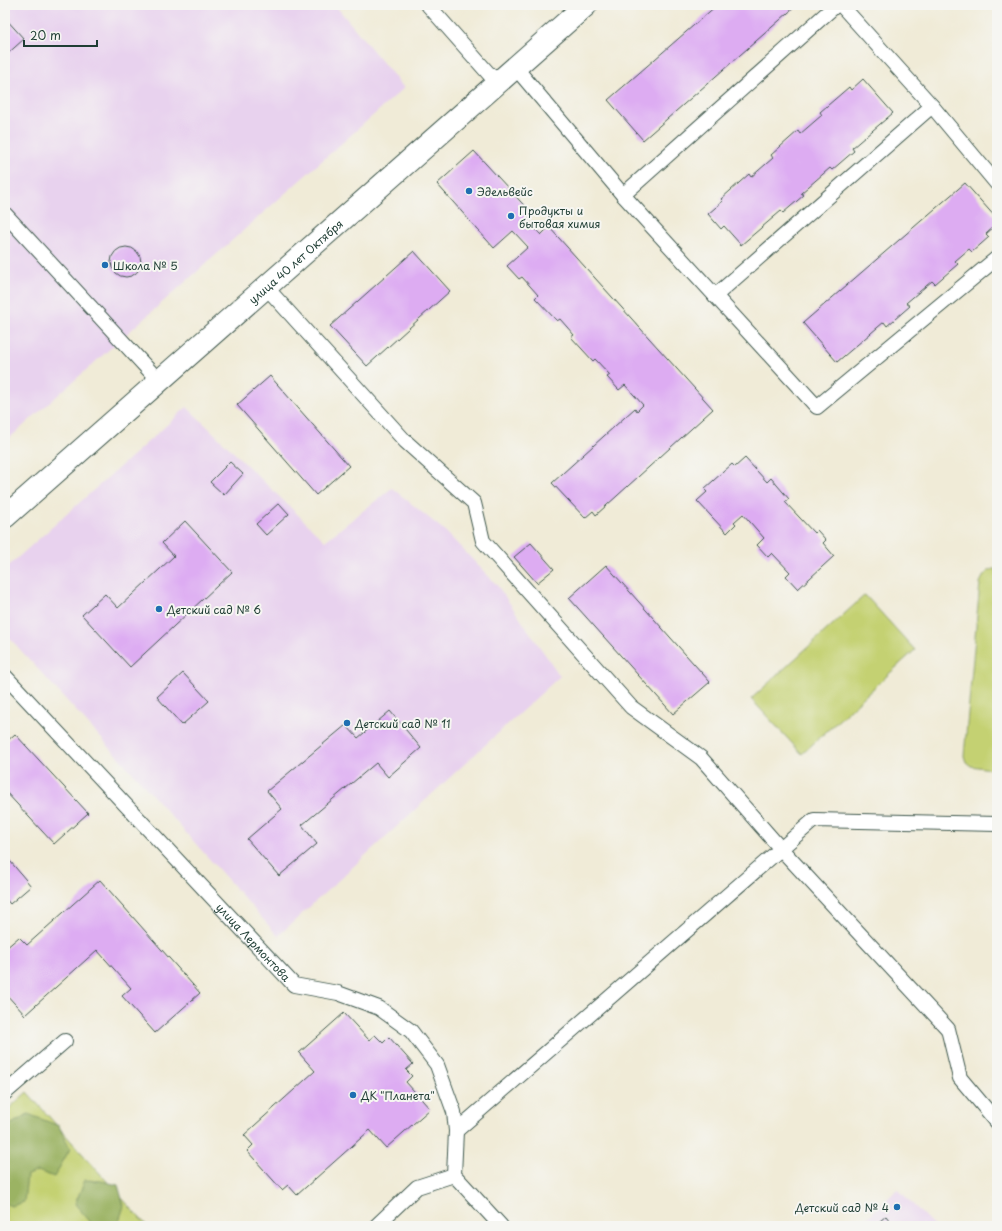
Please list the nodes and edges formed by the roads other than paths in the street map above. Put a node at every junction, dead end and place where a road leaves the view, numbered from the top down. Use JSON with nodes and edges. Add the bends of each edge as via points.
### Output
{"nodes":[{"id":1,"x":428,"y":5,"type":"edge"},
{"id":2,"x":586,"y":5,"type":"edge"},
{"id":3,"x":836,"y":5,"type":"edge"},
{"id":4,"x":841,"y":5,"type":"edge"},
{"id":5,"x":515,"y":67,"type":"junction"},
{"id":6,"x":497,"y":83,"type":"junction"},
{"id":7,"x":932,"y":106,"type":"junction"},
{"id":8,"x":997,"y":184,"type":"edge"},
{"id":9,"x":623,"y":195,"type":"junction"},
{"id":10,"x":5,"y":214,"type":"edge"},
{"id":11,"x":997,"y":258,"type":"edge"},
{"id":12,"x":266,"y":287,"type":"junction"},
{"id":13,"x":716,"y":296,"type":"junction"},
{"id":14,"x":159,"y":381,"type":"junction"},
{"id":15,"x":5,"y":517,"type":"edge"},
{"id":16,"x":5,"y":676,"type":"edge"},
{"id":17,"x":997,"y":824,"type":"edge"},
{"id":18,"x":781,"y":849,"type":"junction"},
{"id":19,"x":66,"y":1041,"type":"dead end"},
{"id":20,"x":5,"y":1093,"type":"edge"},
{"id":21,"x":997,"y":1122,"type":"edge"},
{"id":22,"x":456,"y":1130,"type":"junction"},
{"id":23,"x":454,"y":1175,"type":"junction"},
{"id":24,"x":376,"y":1226,"type":"edge"},
{"id":25,"x":500,"y":1226,"type":"edge"}],
"edges":[{"from":1,"to":6,"type":"lane"},
{"from":2,"to":5,"type":"street","name":"улица 40 лет Октября"},
{"from":3,"to":9,"type":"lane"},
{"from":4,"to":7,"type":"lane"},
{"from":5,"to":6,"type":"street","name":"улица 40 лет Октября"},
{"from":5,"to":9,"type":"lane"},
{"from":6,"to":12,"type":"street","name":"улица 40 лет Октября"},
{"from":7,"to":8,"type":"lane"},
{"from":7,"to":13,"type":"lane"},
{"from":9,"to":13,"type":"lane"},
{"from":10,"to":14,"type":"lane"},
{"from":11,"to":13,"type":"lane","via":[[817,407]]},
{"from":12,"to":14,"type":"street","name":"улица 40 лет Октября"},
{"from":12,"to":18,"type":"lane","via":[[406,441],[474,503],[483,541],[631,707],[701,758]]},
{"from":14,"to":15,"type":"street","name":"улица 40 лет Октября"},
{"from":16,"to":22,"type":"lane","name":"улица Лермонтова","via":[[294,985],[338,993],[379,1008],[411,1031],[437,1065],[454,1112]]},
{"from":17,"to":18,"type":"lane","via":[[814,820]]},
{"from":18,"to":21,"type":"lane","via":[[948,1029],[960,1078]]},
{"from":18,"to":22,"type":"lane"},
{"from":19,"to":20,"type":"lane"},
{"from":22,"to":23,"type":"lane","name":"улица Лермонтова"},
{"from":23,"to":24,"type":"lane","via":[[417,1187]]},
{"from":23,"to":25,"type":"lane"}]}
